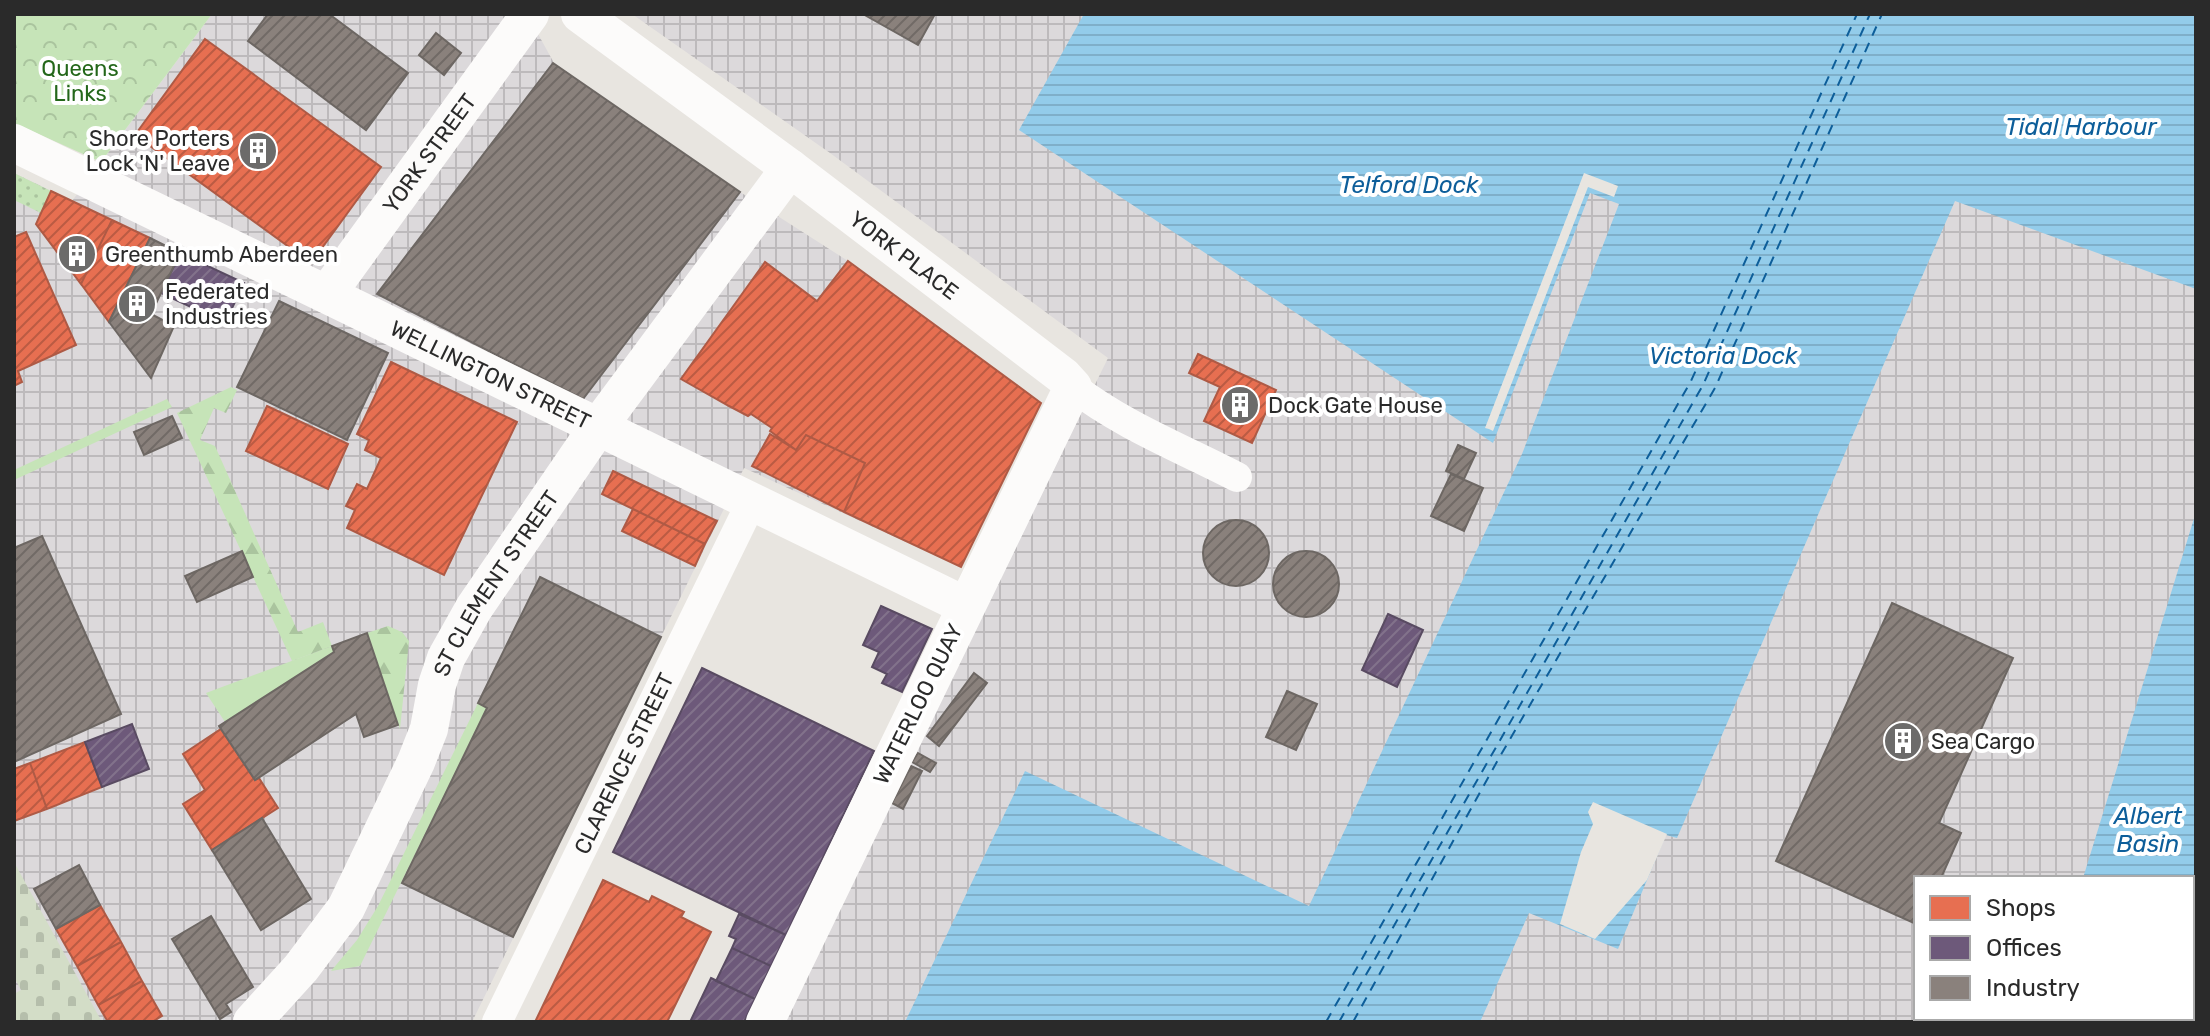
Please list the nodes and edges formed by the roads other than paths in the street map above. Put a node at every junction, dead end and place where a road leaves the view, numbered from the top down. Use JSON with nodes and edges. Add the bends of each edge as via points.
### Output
{"nodes":[{"id":1,"x":530,"y":14,"type":"edge"},
{"id":2,"x":580,"y":14,"type":"edge"},
{"id":3,"x":14,"y":143,"type":"edge"},
{"id":4,"x":790,"y":168,"type":"junction"},
{"id":5,"x":327,"y":294,"type":"junction"},
{"id":6,"x":1073,"y":387,"type":"junction"},
{"id":7,"x":598,"y":427,"type":"junction"},
{"id":8,"x":1237,"y":477,"type":"dead end"},
{"id":9,"x":751,"y":503,"type":"junction"},
{"id":10,"x":966,"y":606,"type":"junction"},
{"id":11,"x":252,"y":1022,"type":"edge"},
{"id":12,"x":497,"y":1022,"type":"edge"},
{"id":13,"x":765,"y":1022,"type":"edge"}],
"edges":[{"from":1,"to":5,"type":"street","name":"YORK STREET"},
{"from":2,"to":4,"type":"street","name":"YORK PLACE"},
{"from":3,"to":5,"type":"street","name":"WELLINGTON STREET"},
{"from":4,"to":6,"type":"street","name":"YORK PLACE"},
{"from":4,"to":7,"type":"street","name":"ST CLEMENT STREET"},
{"from":5,"to":7,"type":"street","name":"WELLINGTON STREET"},
{"from":6,"to":8,"type":"street","name":"YORK PLACE"},
{"from":6,"to":10,"type":"street","name":"WATERLOO QUAY"},
{"from":7,"to":9,"type":"street","name":"WELLINGTON STREET"},
{"from":7,"to":11,"type":"street","name":"ST CLEMENT STREET","via":[[456,638],[440,675],[421,750],[346,908]]},
{"from":9,"to":10,"type":"street","name":"WELLINGTON STREET"},
{"from":9,"to":12,"type":"street","name":"CLARENCE STREET"},
{"from":10,"to":13,"type":"street","name":"WATERLOO QUAY"}]}
